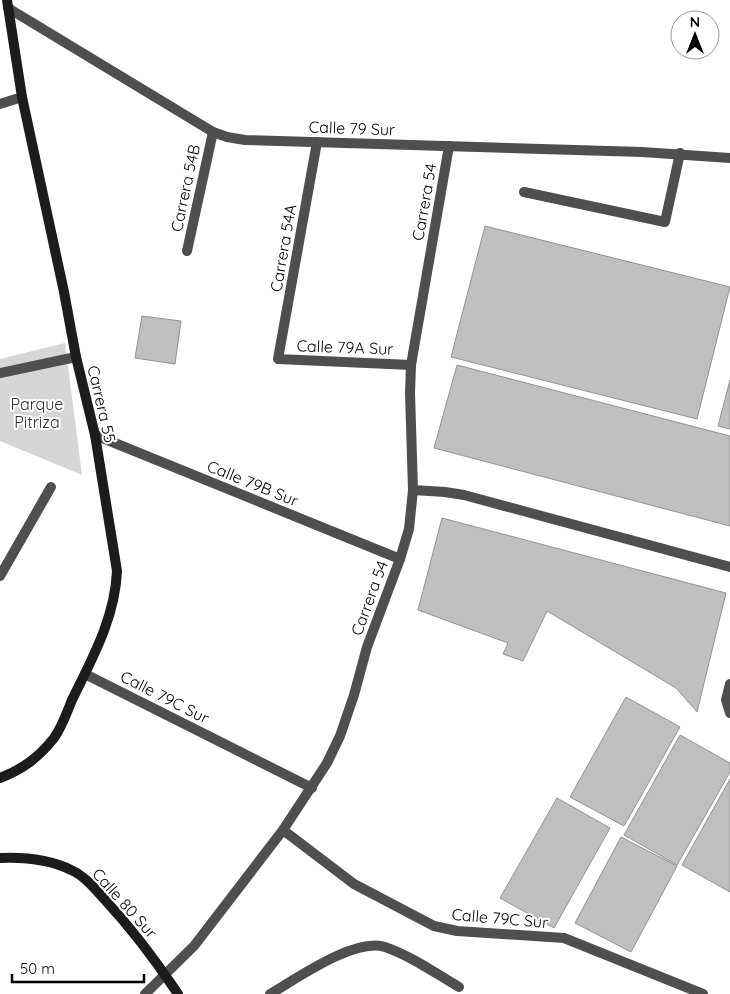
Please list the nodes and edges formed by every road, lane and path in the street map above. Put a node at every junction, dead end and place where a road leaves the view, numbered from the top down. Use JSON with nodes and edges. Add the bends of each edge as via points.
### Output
{"nodes":[{"id":1,"x":7,"y":4,"type":"edge"},
{"id":2,"x":22,"y":96,"type":"junction"},
{"id":3,"x":0,"y":104,"type":"edge"},
{"id":4,"x":213,"y":132,"type":"junction"},
{"id":5,"x":317,"y":142,"type":"junction"},
{"id":6,"x":449,"y":146,"type":"junction"},
{"id":7,"x":680,"y":153,"type":"junction"},
{"id":8,"x":730,"y":158,"type":"edge"},
{"id":9,"x":524,"y":192,"type":"dead end"},
{"id":10,"x":187,"y":251,"type":"dead end"},
{"id":11,"x":76,"y":357,"type":"junction"},
{"id":12,"x":278,"y":359,"type":"joint"},
{"id":13,"x":411,"y":364,"type":"junction"},
{"id":14,"x":0,"y":373,"type":"edge"},
{"id":15,"x":95,"y":435,"type":"junction"},
{"id":16,"x":51,"y":487,"type":"dead end"},
{"id":17,"x":413,"y":490,"type":"junction"},
{"id":18,"x":400,"y":559,"type":"junction"},
{"id":19,"x":730,"y":567,"type":"edge"},
{"id":20,"x":0,"y":576,"type":"edge"},
{"id":21,"x":85,"y":674,"type":"junction"},
{"id":22,"x":730,"y":684,"type":"edge"},
{"id":23,"x":730,"y":713,"type":"edge"},
{"id":24,"x":0,"y":778,"type":"edge"},
{"id":25,"x":312,"y":788,"type":"junction"},
{"id":26,"x":283,"y":830,"type":"junction"},
{"id":27,"x":0,"y":858,"type":"edge"},
{"id":28,"x":165,"y":974,"type":"junction"},
{"id":29,"x":459,"y":987,"type":"dead end"},
{"id":30,"x":146,"y":994,"type":"edge"},
{"id":31,"x":178,"y":994,"type":"edge"},
{"id":32,"x":270,"y":994,"type":"edge"},
{"id":33,"x":703,"y":994,"type":"edge"}],
"edges":[{"from":1,"to":2,"type":"street","name":"Carrera 55"},
{"from":1,"to":4,"type":"street","name":"Calle 79 Sur"},
{"from":2,"to":3,"type":"street"},
{"from":2,"to":11,"type":"street","name":"Carrera 55"},
{"from":4,"to":5,"type":"street","name":"Calle 79 Sur","via":[[244,140]]},
{"from":4,"to":10,"type":"street","name":"Carrera 54B"},
{"from":5,"to":6,"type":"street","name":"Calle 79 Sur"},
{"from":5,"to":12,"type":"street","name":"Carrera 54A"},
{"from":6,"to":7,"type":"street","name":"Calle 79 Sur"},
{"from":6,"to":13,"type":"street","name":"Carrera 54"},
{"from":7,"to":8,"type":"street","name":"Calle 79 Sur"},
{"from":7,"to":9,"type":"street","via":[[665,222]]},
{"from":11,"to":14,"type":"street"},
{"from":11,"to":15,"type":"street","name":"Carrera 55"},
{"from":12,"to":13,"type":"street","name":"Calle 79A Sur"},
{"from":13,"to":17,"type":"street","name":"Carrera 54"},
{"from":15,"to":18,"type":"street","name":"Calle 79B Sur"},
{"from":15,"to":21,"type":"street","name":"Carrera 55","via":[[117,571],[110,615]]},
{"from":16,"to":20,"type":"street"},
{"from":17,"to":18,"type":"street","name":"Carrera 54","via":[[409,528]]},
{"from":17,"to":19,"type":"street","via":[[464,495]]},
{"from":18,"to":25,"type":"street","name":"Carrera 54","via":[[367,647],[340,736]]},
{"from":21,"to":24,"type":"street","name":"Carrera 55","via":[[55,736],[20,770]]},
{"from":21,"to":25,"type":"street","name":"Calle 79C Sur"},
{"from":22,"to":23,"type":"street","via":[[726,700]]},
{"from":25,"to":26,"type":"street","name":"Carrera 54"},
{"from":26,"to":28,"type":"street","name":"Carrera 54","via":[[194,946]]},
{"from":26,"to":33,"type":"street","name":"Calle 79C Sur","via":[[354,884],[434,926],[457,931],[564,938]]},
{"from":27,"to":28,"type":"street","name":"Calle 80 Sur","via":[[45,861],[72,870],[88,881]]},
{"from":28,"to":30,"type":"street","name":"Carrera 54"},
{"from":28,"to":31,"type":"street","name":"Calle 80 Sur"},
{"from":29,"to":32,"type":"street","via":[[384,946],[372,945],[340,954]]}]}
